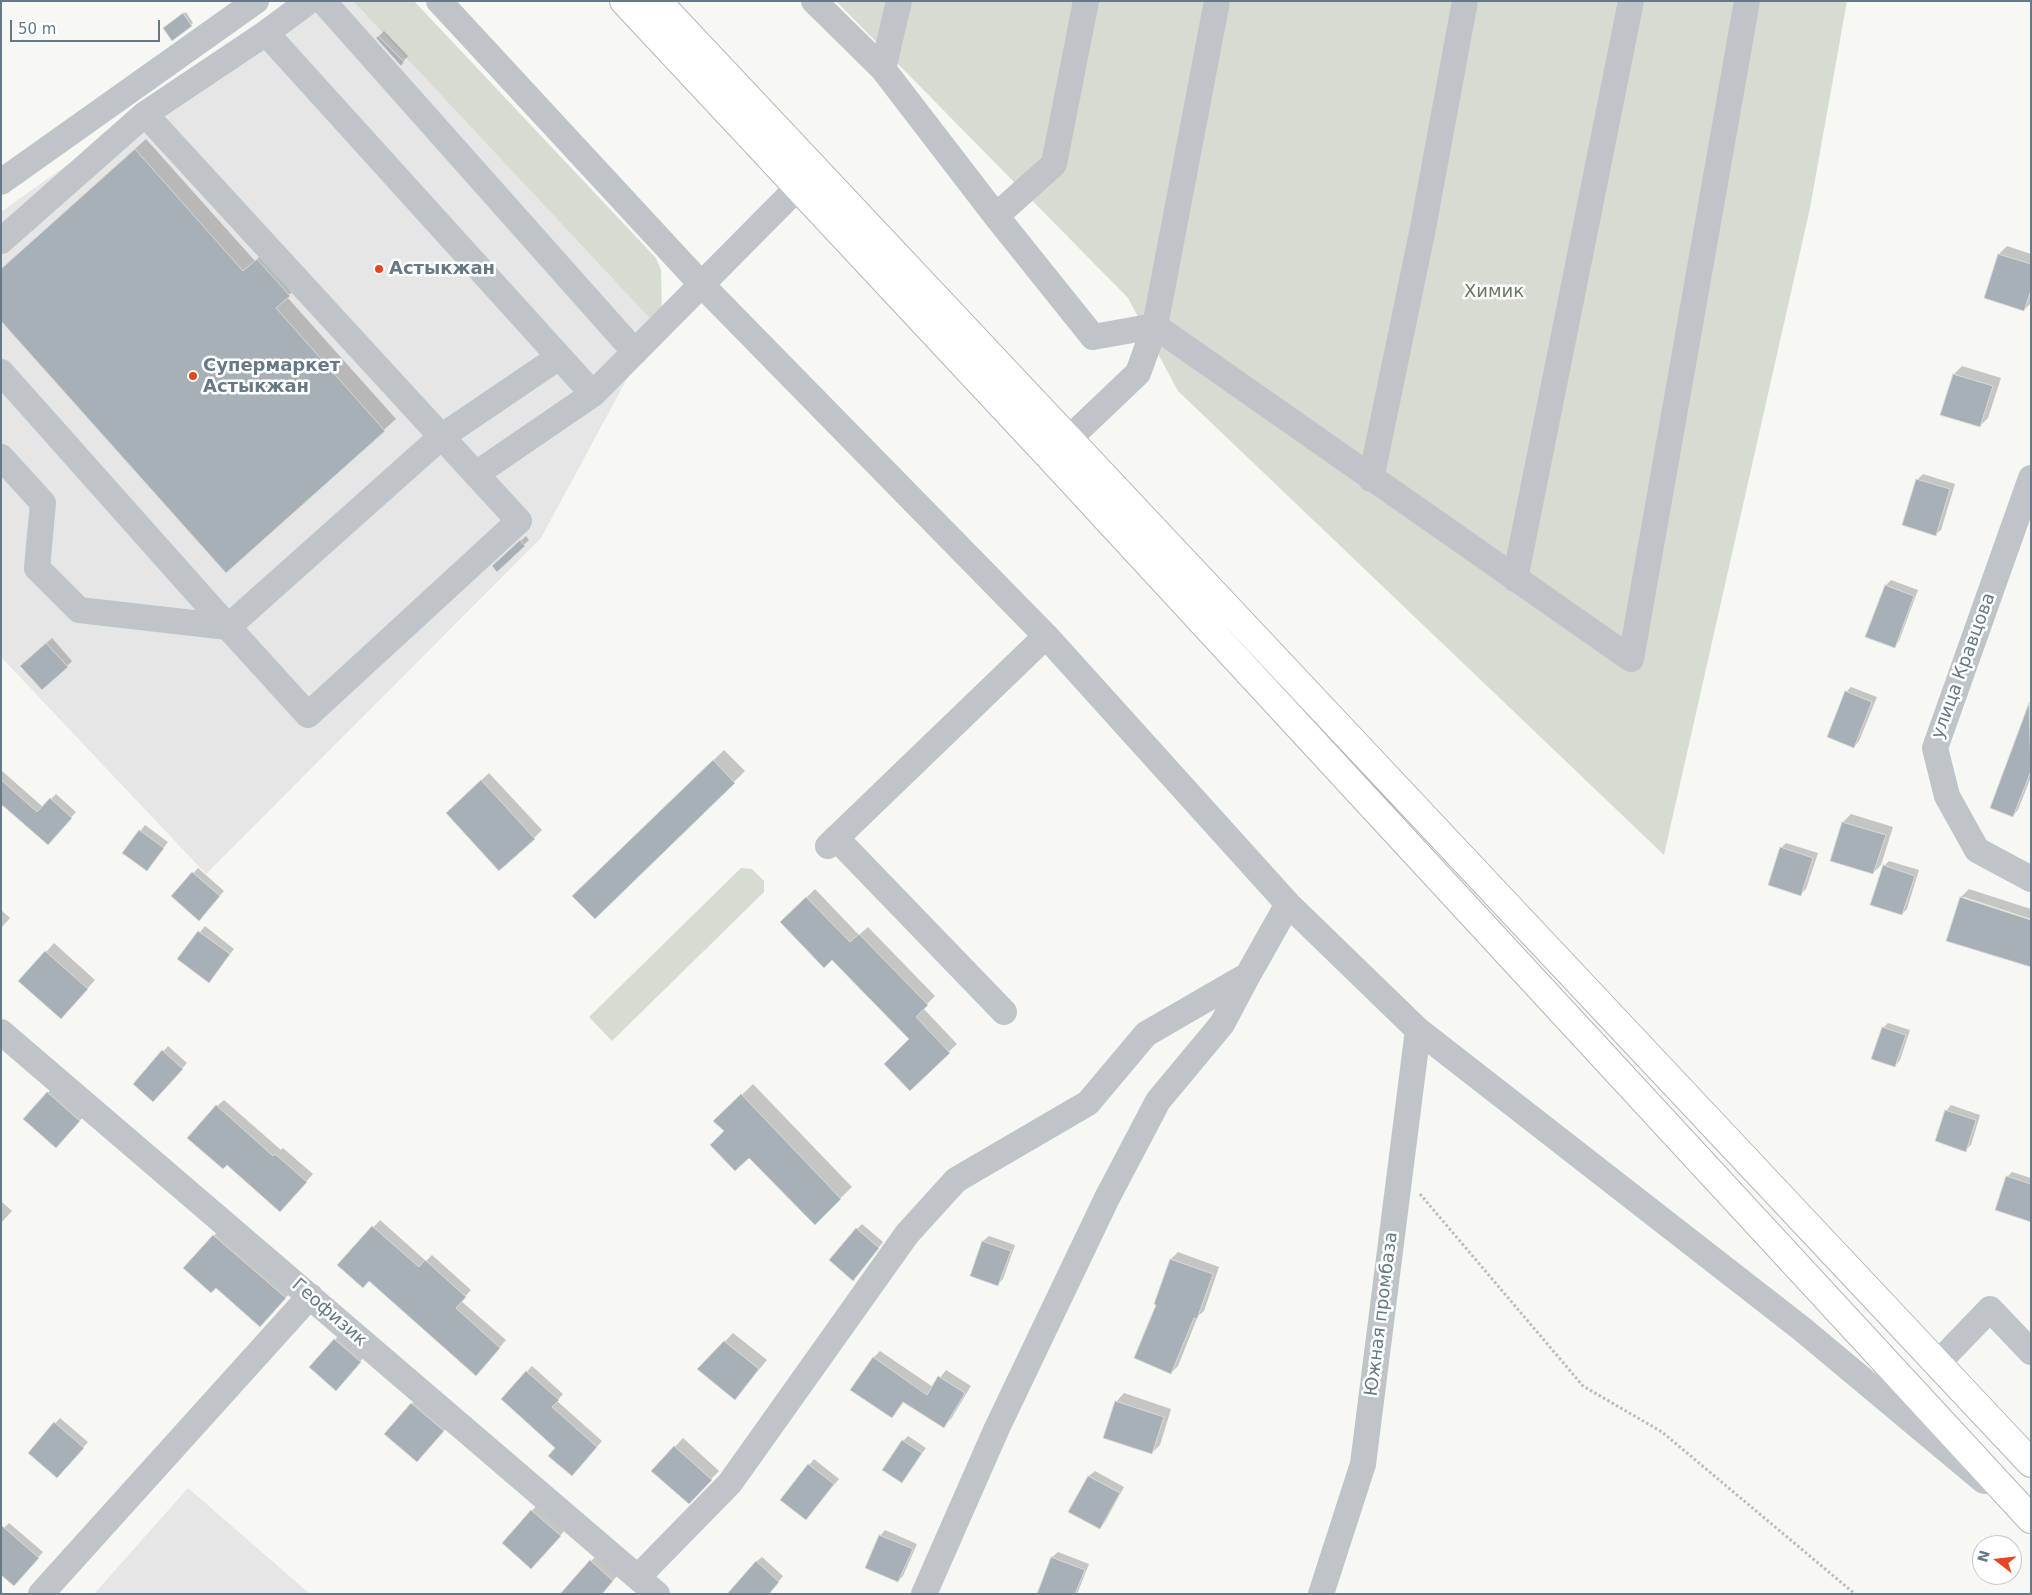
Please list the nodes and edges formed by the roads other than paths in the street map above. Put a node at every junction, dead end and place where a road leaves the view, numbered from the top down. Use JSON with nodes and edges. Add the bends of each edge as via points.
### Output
{"nodes":[{"id":1,"x":256,"y":1,"type":"edge"},
{"id":2,"x":309,"y":1,"type":"edge"},
{"id":3,"x":322,"y":1,"type":"edge"},
{"id":4,"x":439,"y":1,"type":"edge"},
{"id":5,"x":624,"y":1,"type":"edge"},
{"id":6,"x":656,"y":1,"type":"edge"},
{"id":7,"x":814,"y":1,"type":"edge"},
{"id":8,"x":899,"y":1,"type":"edge"},
{"id":9,"x":1086,"y":1,"type":"edge"},
{"id":10,"x":1217,"y":1,"type":"edge"},
{"id":11,"x":1465,"y":1,"type":"edge"},
{"id":12,"x":1631,"y":1,"type":"edge"},
{"id":13,"x":1747,"y":1,"type":"edge"},
{"id":14,"x":266,"y":33,"type":"junction"},
{"id":15,"x":883,"y":69,"type":"junction"},
{"id":16,"x":145,"y":114,"type":"junction"},
{"id":17,"x":806,"y":178,"type":"junction"},
{"id":18,"x":1,"y":182,"type":"edge"},
{"id":19,"x":996,"y":216,"type":"junction"},
{"id":20,"x":1,"y":242,"type":"edge"},
{"id":21,"x":702,"y":285,"type":"junction"},
{"id":22,"x":1155,"y":326,"type":"junction"},
{"id":23,"x":635,"y":352,"type":"junction"},
{"id":24,"x":559,"y":357,"type":"junction"},
{"id":25,"x":1,"y":372,"type":"edge"},
{"id":26,"x":593,"y":394,"type":"junction"},
{"id":27,"x":442,"y":437,"type":"junction"},
{"id":28,"x":1059,"y":449,"type":"junction"},
{"id":29,"x":1,"y":457,"type":"edge"},
{"id":30,"x":476,"y":474,"type":"junction"},
{"id":31,"x":2031,"y":478,"type":"edge"},
{"id":32,"x":1371,"y":479,"type":"junction"},
{"id":33,"x":1515,"y":579,"type":"junction"},
{"id":34,"x":228,"y":627,"type":"junction"},
{"id":35,"x":1046,"y":636,"type":"junction"},
{"id":36,"x":2031,"y":879,"type":"edge"},
{"id":37,"x":1288,"y":904,"type":"junction"},
{"id":38,"x":1248,"y":974,"type":"junction"},
{"id":39,"x":1004,"y":1012,"type":"dead end"},
{"id":40,"x":1418,"y":1030,"type":"junction"},
{"id":41,"x":1,"y":1032,"type":"edge"},
{"id":42,"x":310,"y":1296,"type":"junction"},
{"id":43,"x":2031,"y":1352,"type":"edge"},
{"id":44,"x":1937,"y":1364,"type":"junction"},
{"id":45,"x":2031,"y":1464,"type":"edge"},
{"id":46,"x":2031,"y":1519,"type":"edge"},
{"id":47,"x":648,"y":1586,"type":"edge"},
{"id":48,"x":41,"y":1594,"type":"edge"},
{"id":49,"x":924,"y":1594,"type":"edge"},
{"id":50,"x":1321,"y":1594,"type":"edge"}],
"edges":[{"from":1,"to":18,"type":"street"},
{"from":2,"to":14,"type":"street"},
{"from":3,"to":23,"type":"street"},
{"from":4,"to":21,"type":"street"},
{"from":5,"to":17,"type":"highway"},
{"from":6,"to":17,"type":"highway"},
{"from":7,"to":15,"type":"street"},
{"from":8,"to":15,"type":"street"},
{"from":9,"to":19,"type":"street","via":[[1054,164]]},
{"from":10,"to":22,"type":"street"},
{"from":11,"to":32,"type":"street"},
{"from":12,"to":33,"type":"street"},
{"from":13,"to":33,"type":"street","via":[[1631,659]]},
{"from":14,"to":16,"type":"street"},
{"from":14,"to":24,"type":"street"},
{"from":15,"to":19,"type":"street"},
{"from":16,"to":20,"type":"street"},
{"from":16,"to":27,"type":"street"},
{"from":17,"to":21,"type":"street"},
{"from":17,"to":28,"type":"highway"},
{"from":19,"to":22,"type":"street","via":[[1093,337]]},
{"from":21,"to":23,"type":"street"},
{"from":21,"to":35,"type":"street"},
{"from":22,"to":28,"type":"street","via":[[1138,373]]},
{"from":22,"to":32,"type":"street"},
{"from":23,"to":26,"type":"street"},
{"from":24,"to":26,"type":"street"},
{"from":24,"to":27,"type":"street"},
{"from":25,"to":34,"type":"street"},
{"from":26,"to":30,"type":"street"},
{"from":27,"to":30,"type":"street"},
{"from":27,"to":34,"type":"street"},
{"from":28,"to":44,"type":"highway"},
{"from":28,"to":46,"type":"highway"},
{"from":29,"to":34,"type":"street","via":[[43,504],[37,568],[79,610]]},
{"from":30,"to":34,"type":"street","via":[[519,521],[308,715]]},
{"from":31,"to":36,"type":"street","name":"улица Кравцова","via":[[1935,748],[1947,796],[1977,850]]},
{"from":32,"to":33,"type":"street"},
{"from":35,"to":37,"type":"street"},
{"from":35,"to":39,"type":"street","via":[[832,842]]},
{"from":37,"to":38,"type":"street"},
{"from":37,"to":40,"type":"street"},
{"from":38,"to":47,"type":"street","via":[[1146,1034],[1088,1103],[956,1180],[907,1234],[730,1484]]},
{"from":38,"to":49,"type":"street","via":[[1222,1024],[1158,1101],[1107,1198]]},
{"from":40,"to":46,"type":"street","via":[[1802,1329]]},
{"from":40,"to":50,"type":"street","name":"Южная промбаза","via":[[1362,1464]]},
{"from":41,"to":42,"type":"street","name":"Геофизик"},
{"from":42,"to":47,"type":"street","name":"Геофизик"},
{"from":42,"to":48,"type":"street"},
{"from":43,"to":44,"type":"street","via":[[1990,1309]]},
{"from":44,"to":45,"type":"highway"}]}
